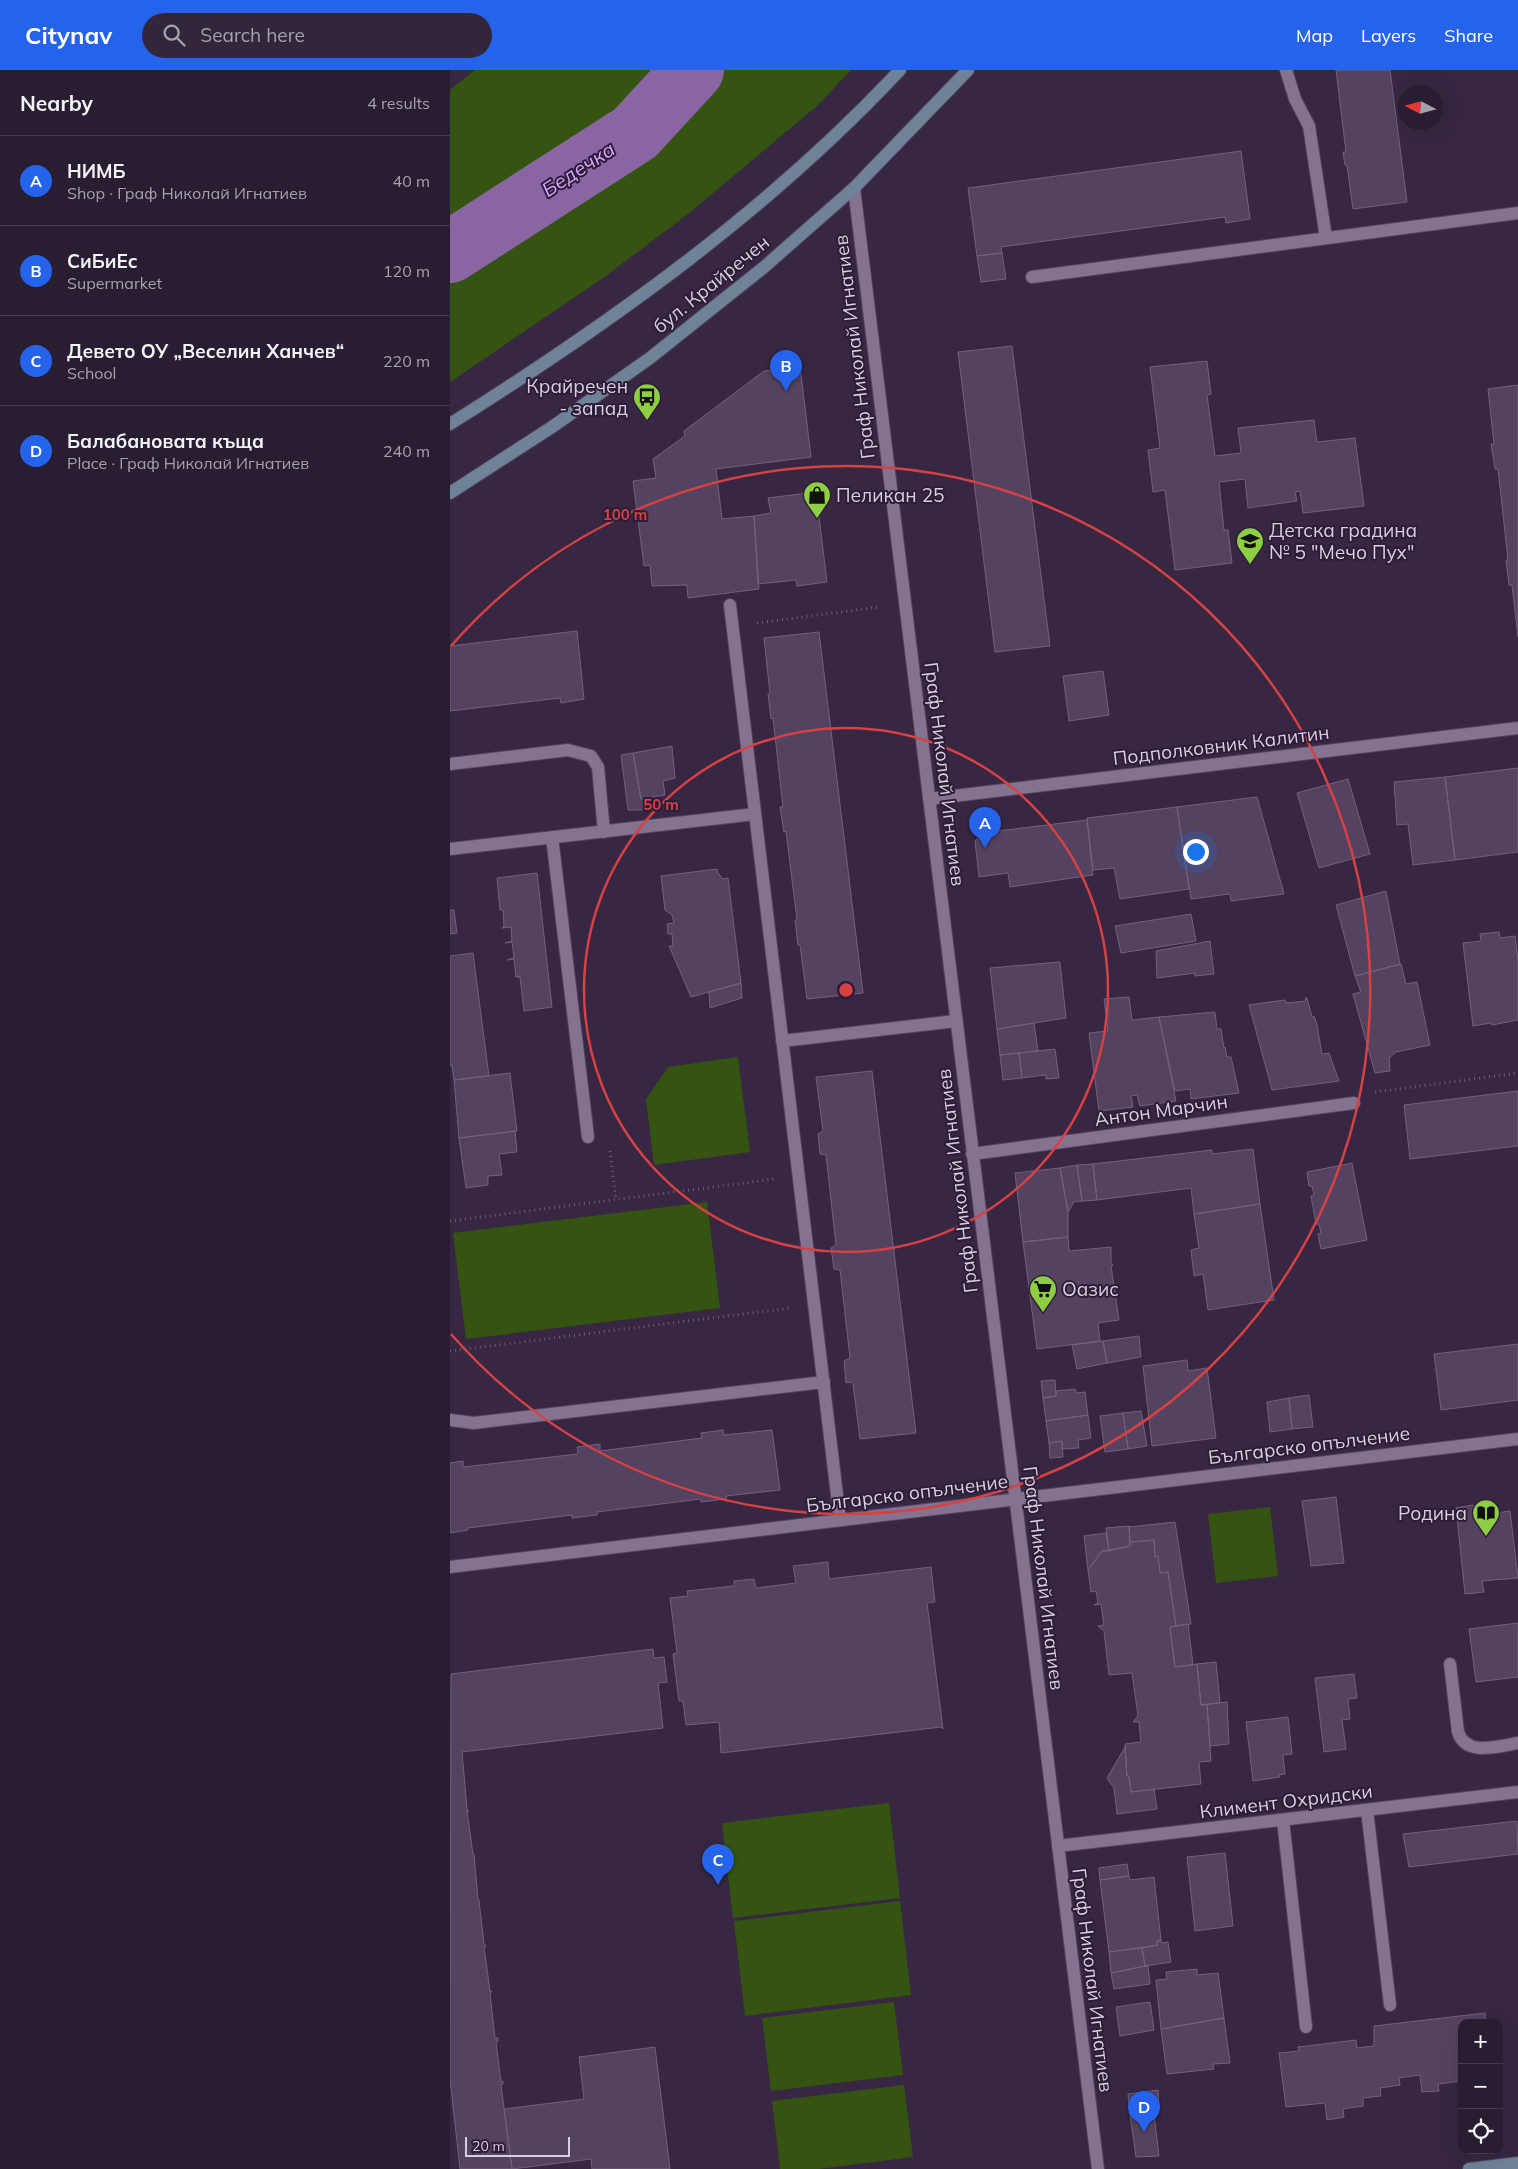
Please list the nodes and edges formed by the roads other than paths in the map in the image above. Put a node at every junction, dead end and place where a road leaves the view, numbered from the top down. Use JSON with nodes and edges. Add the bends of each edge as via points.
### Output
{"nodes":[{"id":1,"x":900,"y":70,"type":"edge"},
{"id":2,"x":968,"y":70,"type":"edge"},
{"id":3,"x":1286,"y":70,"type":"edge"},
{"id":4,"x":854,"y":188,"type":"junction"},
{"id":5,"x":1518,"y":213,"type":"edge"},
{"id":6,"x":1326,"y":238,"type":"junction"},
{"id":7,"x":1032,"y":277,"type":"dead end"},
{"id":8,"x":450,"y":424,"type":"edge"},
{"id":9,"x":450,"y":493,"type":"edge"},
{"id":10,"x":730,"y":605,"type":"dead end"},
{"id":11,"x":1518,"y":728,"type":"edge"},
{"id":12,"x":450,"y":764,"type":"edge"},
{"id":13,"x":929,"y":799,"type":"junction"},
{"id":14,"x":755,"y":814,"type":"junction"},
{"id":15,"x":604,"y":832,"type":"junction"},
{"id":16,"x":552,"y":837,"type":"junction"},
{"id":17,"x":450,"y":849,"type":"edge"},
{"id":18,"x":956,"y":1021,"type":"junction"},
{"id":19,"x":782,"y":1041,"type":"junction"},
{"id":20,"x":1354,"y":1103,"type":"road end"},
{"id":21,"x":588,"y":1136,"type":"road end"},
{"id":22,"x":972,"y":1154,"type":"junction"},
{"id":23,"x":824,"y":1382,"type":"junction"},
{"id":24,"x":450,"y":1420,"type":"edge"},
{"id":25,"x":1518,"y":1439,"type":"edge"},
{"id":26,"x":1015,"y":1499,"type":"junction"},
{"id":27,"x":840,"y":1520,"type":"junction"},
{"id":28,"x":450,"y":1567,"type":"edge"},
{"id":29,"x":1450,"y":1664,"type":"dead end"},
{"id":30,"x":1518,"y":1743,"type":"edge"},
{"id":31,"x":1518,"y":1792,"type":"edge"},
{"id":32,"x":1366,"y":1810,"type":"junction"},
{"id":33,"x":1284,"y":1820,"type":"junction"},
{"id":34,"x":1058,"y":1846,"type":"junction"},
{"id":35,"x":1390,"y":2005,"type":"dead end"},
{"id":36,"x":1306,"y":2026,"type":"dead end"},
{"id":37,"x":1518,"y":2163,"type":"edge"},
{"id":38,"x":1098,"y":2169,"type":"edge"},
{"id":39,"x":1469,"y":2169,"type":"edge"}],
"edges":[{"from":1,"to":8,"type":"main road","name":"бул. Крайречен","via":[[850,121],[713,240],[651,289]]},
{"from":2,"to":4,"type":"main road","name":"бул. Крайречен"},
{"from":3,"to":6,"type":"street","via":[[1295,99],[1309,126]]},
{"from":4,"to":9,"type":"main road","name":"бул. Крайречен","via":[[763,268],[650,358]]},
{"from":4,"to":13,"type":"street","name":"Граф Николай Игнатиев"},
{"from":5,"to":6,"type":"street"},
{"from":6,"to":7,"type":"street"},
{"from":10,"to":14,"type":"street"},
{"from":11,"to":13,"type":"street","name":"Подполковник Калитин"},
{"from":12,"to":15,"type":"street","via":[[568,750],[591,756],[598,767]]},
{"from":13,"to":18,"type":"street","name":"Граф Николай Игнатиев"},
{"from":14,"to":15,"type":"street"},
{"from":14,"to":19,"type":"street"},
{"from":15,"to":16,"type":"street"},
{"from":16,"to":17,"type":"street"},
{"from":16,"to":21,"type":"street"},
{"from":18,"to":19,"type":"street"},
{"from":18,"to":22,"type":"street","name":"Граф Николай Игнатиев"},
{"from":19,"to":23,"type":"street"},
{"from":20,"to":22,"type":"street","name":"Антон Марчин"},
{"from":22,"to":26,"type":"street","name":"Граф Николай Игнатиев"},
{"from":23,"to":24,"type":"street","via":[[474,1424]]},
{"from":23,"to":27,"type":"street"},
{"from":25,"to":26,"type":"street","name":"Българско опълчение"},
{"from":26,"to":27,"type":"street","name":"Българско опълчение"},
{"from":26,"to":34,"type":"street","name":"Граф Николай Игнатиев"},
{"from":27,"to":28,"type":"street","name":"Българско опълчение"},
{"from":29,"to":30,"type":"street","via":[[1460,1740],[1478,1748]]},
{"from":31,"to":32,"type":"street","name":"Климент Охридски"},
{"from":32,"to":33,"type":"street","name":"Климент Охридски"},
{"from":32,"to":35,"type":"street"},
{"from":33,"to":34,"type":"street","name":"Климент Охридски"},
{"from":33,"to":36,"type":"street"},
{"from":34,"to":38,"type":"street","name":"Граф Николай Игнатиев"},
{"from":37,"to":39,"type":"main road"}]}
